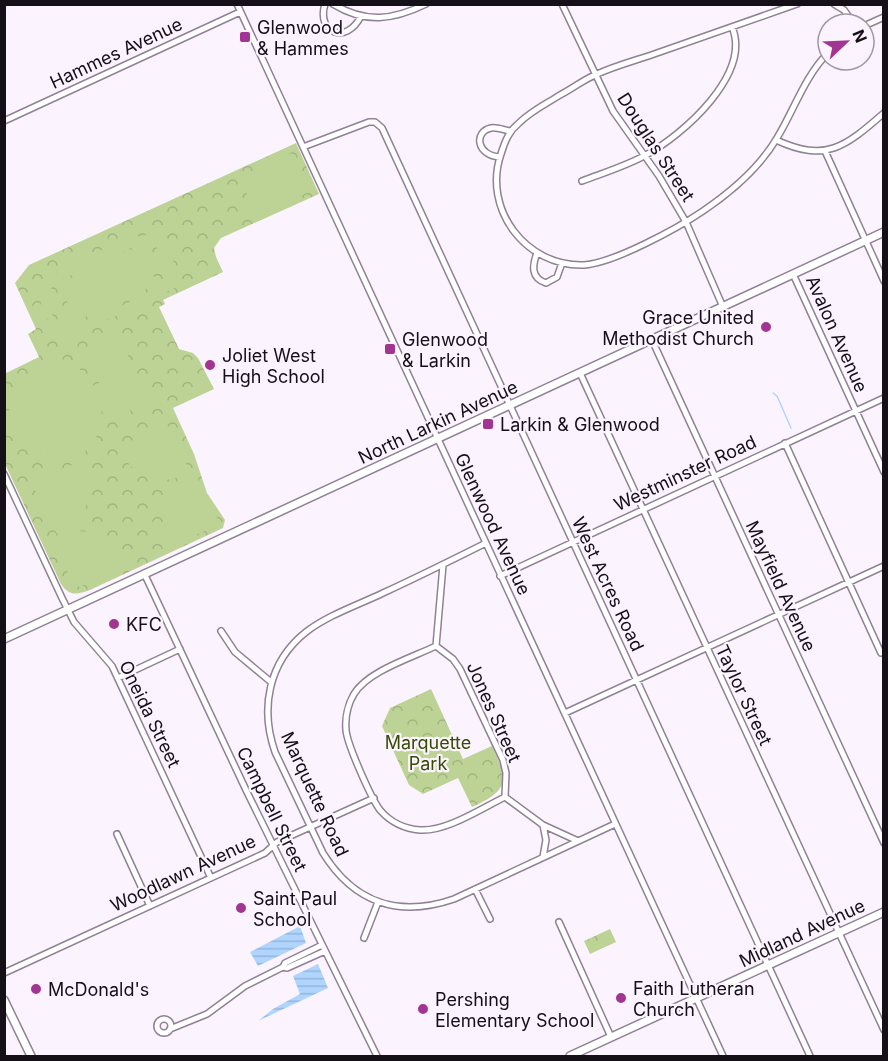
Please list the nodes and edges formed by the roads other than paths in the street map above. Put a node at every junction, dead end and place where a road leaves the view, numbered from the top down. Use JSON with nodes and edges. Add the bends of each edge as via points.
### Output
{"nodes":[{"id":1,"x":237,"y":4,"type":"edge"},
{"id":2,"x":325,"y":4,"type":"edge"},
{"id":3,"x":333,"y":4,"type":"edge"},
{"id":4,"x":426,"y":4,"type":"edge"},
{"id":5,"x":562,"y":4,"type":"edge"},
{"id":6,"x":797,"y":4,"type":"edge"},
{"id":7,"x":240,"y":12,"type":"junction"},
{"id":8,"x":361,"y":15,"type":"junction"},
{"id":9,"x":732,"y":27,"type":"junction"},
{"id":10,"x":816,"y":68,"type":"edge"},
{"id":11,"x":594,"y":75,"type":"junction"},
{"id":12,"x":884,"y":113,"type":"edge"},
{"id":13,"x":4,"y":121,"type":"edge"},
{"id":14,"x":510,"y":132,"type":"junction"},
{"id":15,"x":776,"y":140,"type":"junction"},
{"id":16,"x":303,"y":147,"type":"junction"},
{"id":17,"x":825,"y":151,"type":"junction"},
{"id":18,"x":645,"y":156,"type":"junction"},
{"id":19,"x":500,"y":157,"type":"junction"},
{"id":20,"x":582,"y":181,"type":"dead end"},
{"id":21,"x":686,"y":222,"type":"junction"},
{"id":22,"x":884,"y":232,"type":"edge"},
{"id":23,"x":865,"y":240,"type":"junction"},
{"id":24,"x":537,"y":253,"type":"junction"},
{"id":25,"x":562,"y":263,"type":"junction"},
{"id":26,"x":793,"y":274,"type":"junction"},
{"id":27,"x":884,"y":281,"type":"edge"},
{"id":28,"x":723,"y":307,"type":"junction"},
{"id":29,"x":652,"y":340,"type":"junction"},
{"id":30,"x":580,"y":373,"type":"junction"},
{"id":31,"x":884,"y":398,"type":"edge"},
{"id":32,"x":511,"y":405,"type":"junction"},
{"id":33,"x":855,"y":411,"type":"junction"},
{"id":34,"x":437,"y":438,"type":"junction"},
{"id":35,"x":785,"y":444,"type":"junction"},
{"id":36,"x":884,"y":472,"type":"edge"},
{"id":37,"x":4,"y":474,"type":"edge"},
{"id":38,"x":714,"y":476,"type":"junction"},
{"id":39,"x":642,"y":510,"type":"junction"},
{"id":40,"x":572,"y":541,"type":"junction"},
{"id":41,"x":486,"y":543,"type":"junction"},
{"id":42,"x":443,"y":565,"type":"junction"},
{"id":43,"x":884,"y":566,"type":"edge"},
{"id":44,"x":144,"y":573,"type":"junction"},
{"id":45,"x":500,"y":576,"type":"junction"},
{"id":46,"x":849,"y":582,"type":"junction"},
{"id":47,"x":68,"y":609,"type":"junction"},
{"id":48,"x":778,"y":615,"type":"junction"},
{"id":49,"x":221,"y":631,"type":"dead end"},
{"id":50,"x":4,"y":639,"type":"edge"},
{"id":51,"x":436,"y":646,"type":"junction"},
{"id":52,"x":706,"y":648,"type":"junction"},
{"id":53,"x":180,"y":650,"type":"junction"},
{"id":54,"x":882,"y":653,"type":"edge"},
{"id":55,"x":118,"y":678,"type":"junction"},
{"id":56,"x":636,"y":681,"type":"junction"},
{"id":57,"x":271,"y":682,"type":"junction"},
{"id":58,"x":565,"y":713,"type":"junction"},
{"id":59,"x":505,"y":797,"type":"junction"},
{"id":60,"x":374,"y":798,"type":"junction"},
{"id":61,"x":615,"y":824,"type":"junction"},
{"id":62,"x":543,"y":825,"type":"junction"},
{"id":63,"x":311,"y":826,"type":"junction"},
{"id":64,"x":117,"y":834,"type":"dead end"},
{"id":65,"x":578,"y":841,"type":"junction"},
{"id":66,"x":884,"y":843,"type":"edge"},
{"id":67,"x":273,"y":845,"type":"junction"},
{"id":68,"x":543,"y":857,"type":"junction"},
{"id":69,"x":210,"y":878,"type":"junction"},
{"id":70,"x":475,"y":889,"type":"junction"},
{"id":71,"x":378,"y":902,"type":"junction"},
{"id":72,"x":150,"y":906,"type":"junction"},
{"id":73,"x":884,"y":912,"type":"edge"},
{"id":74,"x":490,"y":919,"type":"dead end"},
{"id":75,"x":559,"y":922,"type":"dead end"},
{"id":76,"x":838,"y":933,"type":"junction"},
{"id":77,"x":364,"y":938,"type":"dead end"},
{"id":78,"x":324,"y":948,"type":"junction"},
{"id":79,"x":768,"y":965,"type":"junction"},
{"id":80,"x":4,"y":974,"type":"edge"},
{"id":81,"x":696,"y":998,"type":"junction"},
{"id":82,"x":4,"y":1000,"type":"edge"},
{"id":83,"x":170,"y":1029,"type":"dead end"},
{"id":84,"x":884,"y":1029,"type":"edge"},
{"id":85,"x":611,"y":1037,"type":"junction"},
{"id":86,"x":31,"y":1056,"type":"edge"},
{"id":87,"x":377,"y":1056,"type":"edge"},
{"id":88,"x":570,"y":1056,"type":"edge"},
{"id":89,"x":723,"y":1056,"type":"edge"},
{"id":90,"x":810,"y":1056,"type":"edge"}],
"edges":[{"from":1,"to":7,"type":"street","name":"Glenwood Avenue"},
{"from":2,"to":8,"type":"street","via":[[325,23],[337,32],[348,32]]},
{"from":3,"to":8,"type":"street"},
{"from":4,"to":8,"type":"street","via":[[391,18]]},
{"from":5,"to":11,"type":"street","name":"Douglas Street"},
{"from":6,"to":9,"type":"street"},
{"from":7,"to":13,"type":"street","name":"Hammes Avenue"},
{"from":7,"to":16,"type":"street","name":"Glenwood Avenue"},
{"from":9,"to":11,"type":"street"},
{"from":9,"to":18,"type":"street","via":[[736,45],[731,67],[714,97],[684,128]]},
{"from":10,"to":15,"type":"street"},
{"from":11,"to":14,"type":"street","via":[[531,112]]},
{"from":11,"to":18,"type":"street","name":"Douglas Street","via":[[613,111]]},
{"from":12,"to":17,"type":"street","via":[[847,143]]},
{"from":14,"to":19,"type":"street"},
{"from":14,"to":19,"type":"street","via":[[490,128],[482,133],[481,147],[485,153]]},
{"from":15,"to":17,"type":"street","via":[[793,148]]},
{"from":15,"to":21,"type":"street","via":[[746,176]]},
{"from":16,"to":32,"type":"street","name":"West Acres Road","via":[[369,122],[379,123]]},
{"from":16,"to":34,"type":"street","name":"Glenwood Avenue"},
{"from":17,"to":23,"type":"street"},
{"from":18,"to":20,"type":"street"},
{"from":18,"to":21,"type":"street","name":"Douglas Street"},
{"from":19,"to":24,"type":"street","via":[[496,184],[501,208],[515,233]]},
{"from":21,"to":25,"type":"street","via":[[600,263]]},
{"from":21,"to":28,"type":"street","name":"Douglas Street"},
{"from":22,"to":23,"type":"main road","name":"North Larkin Avenue"},
{"from":23,"to":26,"type":"main road","name":"North Larkin Avenue"},
{"from":23,"to":27,"type":"street"},
{"from":24,"to":25,"type":"street"},
{"from":24,"to":25,"type":"street","via":[[534,270],[539,281],[546,283],[557,277]]},
{"from":26,"to":28,"type":"main road","name":"North Larkin Avenue"},
{"from":26,"to":33,"type":"street","name":"Avalon Avenue"},
{"from":28,"to":29,"type":"main road","name":"North Larkin Avenue"},
{"from":29,"to":30,"type":"main road","name":"North Larkin Avenue"},
{"from":29,"to":38,"type":"street","name":"Mayfield Avenue"},
{"from":30,"to":32,"type":"main road","name":"North Larkin Avenue"},
{"from":30,"to":39,"type":"street","name":"Taylor Street"},
{"from":31,"to":33,"type":"street","name":"Westminster Road"},
{"from":32,"to":34,"type":"main road","name":"North Larkin Avenue"},
{"from":32,"to":40,"type":"street","name":"West Acres Road"},
{"from":33,"to":35,"type":"street","name":"Westminster Road"},
{"from":33,"to":36,"type":"street","name":"Avalon Avenue"},
{"from":34,"to":41,"type":"street","name":"Glenwood Avenue"},
{"from":34,"to":44,"type":"main road","name":"North Larkin Avenue"},
{"from":35,"to":38,"type":"street","name":"Westminster Road"},
{"from":35,"to":46,"type":"street"},
{"from":37,"to":47,"type":"street","name":"Oneida Street"},
{"from":38,"to":39,"type":"street","name":"Westminster Road"},
{"from":38,"to":48,"type":"street","name":"Mayfield Avenue"},
{"from":39,"to":40,"type":"street","name":"Westminster Road"},
{"from":39,"to":52,"type":"street","name":"Taylor Street"},
{"from":40,"to":45,"type":"street","name":"Westminster Road"},
{"from":40,"to":56,"type":"street","name":"West Acres Road"},
{"from":41,"to":42,"type":"street","name":"Marquette Road"},
{"from":41,"to":45,"type":"street","name":"Glenwood Avenue"},
{"from":42,"to":51,"type":"street"},
{"from":42,"to":57,"type":"street","name":"Marquette Road","via":[[306,632],[283,657]]},
{"from":43,"to":46,"type":"street"},
{"from":44,"to":47,"type":"main road","name":"North Larkin Avenue"},
{"from":44,"to":53,"type":"street","name":"Campbell Street"},
{"from":45,"to":58,"type":"street","name":"Glenwood Avenue"},
{"from":46,"to":48,"type":"street"},
{"from":46,"to":54,"type":"street"},
{"from":47,"to":50,"type":"main road","name":"North Larkin Avenue"},
{"from":47,"to":55,"type":"street","name":"Oneida Street"},
{"from":48,"to":52,"type":"street"},
{"from":48,"to":66,"type":"street","name":"Mayfield Avenue"},
{"from":49,"to":57,"type":"street","via":[[235,652]]},
{"from":51,"to":59,"type":"street","name":"Jones Street","via":[[460,669],[502,760]]},
{"from":51,"to":60,"type":"street","via":[[376,674],[354,694],[349,706],[346,733]]},
{"from":52,"to":56,"type":"street"},
{"from":52,"to":76,"type":"street","name":"Taylor Street"},
{"from":53,"to":55,"type":"street"},
{"from":53,"to":67,"type":"street","name":"Campbell Street"},
{"from":55,"to":69,"type":"street","name":"Oneida Street"},
{"from":56,"to":58,"type":"street"},
{"from":56,"to":79,"type":"street","name":"West Acres Road"},
{"from":57,"to":63,"type":"street","name":"Marquette Road","via":[[267,703],[269,735]]},
{"from":58,"to":61,"type":"street","name":"Glenwood Avenue"},
{"from":59,"to":60,"type":"street","via":[[447,825],[423,830],[400,825],[380,809]]},
{"from":59,"to":62,"type":"street"},
{"from":60,"to":63,"type":"street","name":"Woodlawn Avenue"},
{"from":61,"to":65,"type":"street","name":"Marquette Road"},
{"from":61,"to":81,"type":"street","name":"Glenwood Avenue"},
{"from":62,"to":65,"type":"street"},
{"from":62,"to":68,"type":"street"},
{"from":63,"to":67,"type":"street","name":"Woodlawn Avenue"},
{"from":63,"to":71,"type":"street","name":"Marquette Road","via":[[323,853],[343,881]]},
{"from":64,"to":72,"type":"street"},
{"from":65,"to":68,"type":"street","name":"Marquette Road"},
{"from":67,"to":69,"type":"street","name":"Woodlawn Avenue","via":[[265,853]]},
{"from":67,"to":78,"type":"street","name":"Campbell Street"},
{"from":68,"to":70,"type":"street","name":"Marquette Road"},
{"from":69,"to":72,"type":"street","name":"Woodlawn Avenue"},
{"from":70,"to":71,"type":"street","name":"Marquette Road","via":[[438,905],[391,906]]},
{"from":70,"to":74,"type":"street"},
{"from":71,"to":77,"type":"street"},
{"from":72,"to":80,"type":"street","name":"Woodlawn Avenue"},
{"from":73,"to":76,"type":"main road","name":"Midland Avenue"},
{"from":75,"to":85,"type":"street"},
{"from":76,"to":79,"type":"main road","name":"Midland Avenue"},
{"from":76,"to":84,"type":"street","name":"Taylor Street"},
{"from":78,"to":83,"type":"street","via":[[285,963],[245,986],[213,1011]]},
{"from":78,"to":87,"type":"street","name":"Campbell Street"},
{"from":79,"to":81,"type":"main road","name":"Midland Avenue"},
{"from":79,"to":90,"type":"street","name":"West Acres Road"},
{"from":81,"to":85,"type":"main road","name":"Midland Avenue"},
{"from":81,"to":89,"type":"street","name":"Glenwood Avenue"},
{"from":82,"to":86,"type":"main road"},
{"from":85,"to":88,"type":"main road","name":"Midland Avenue"}]}
